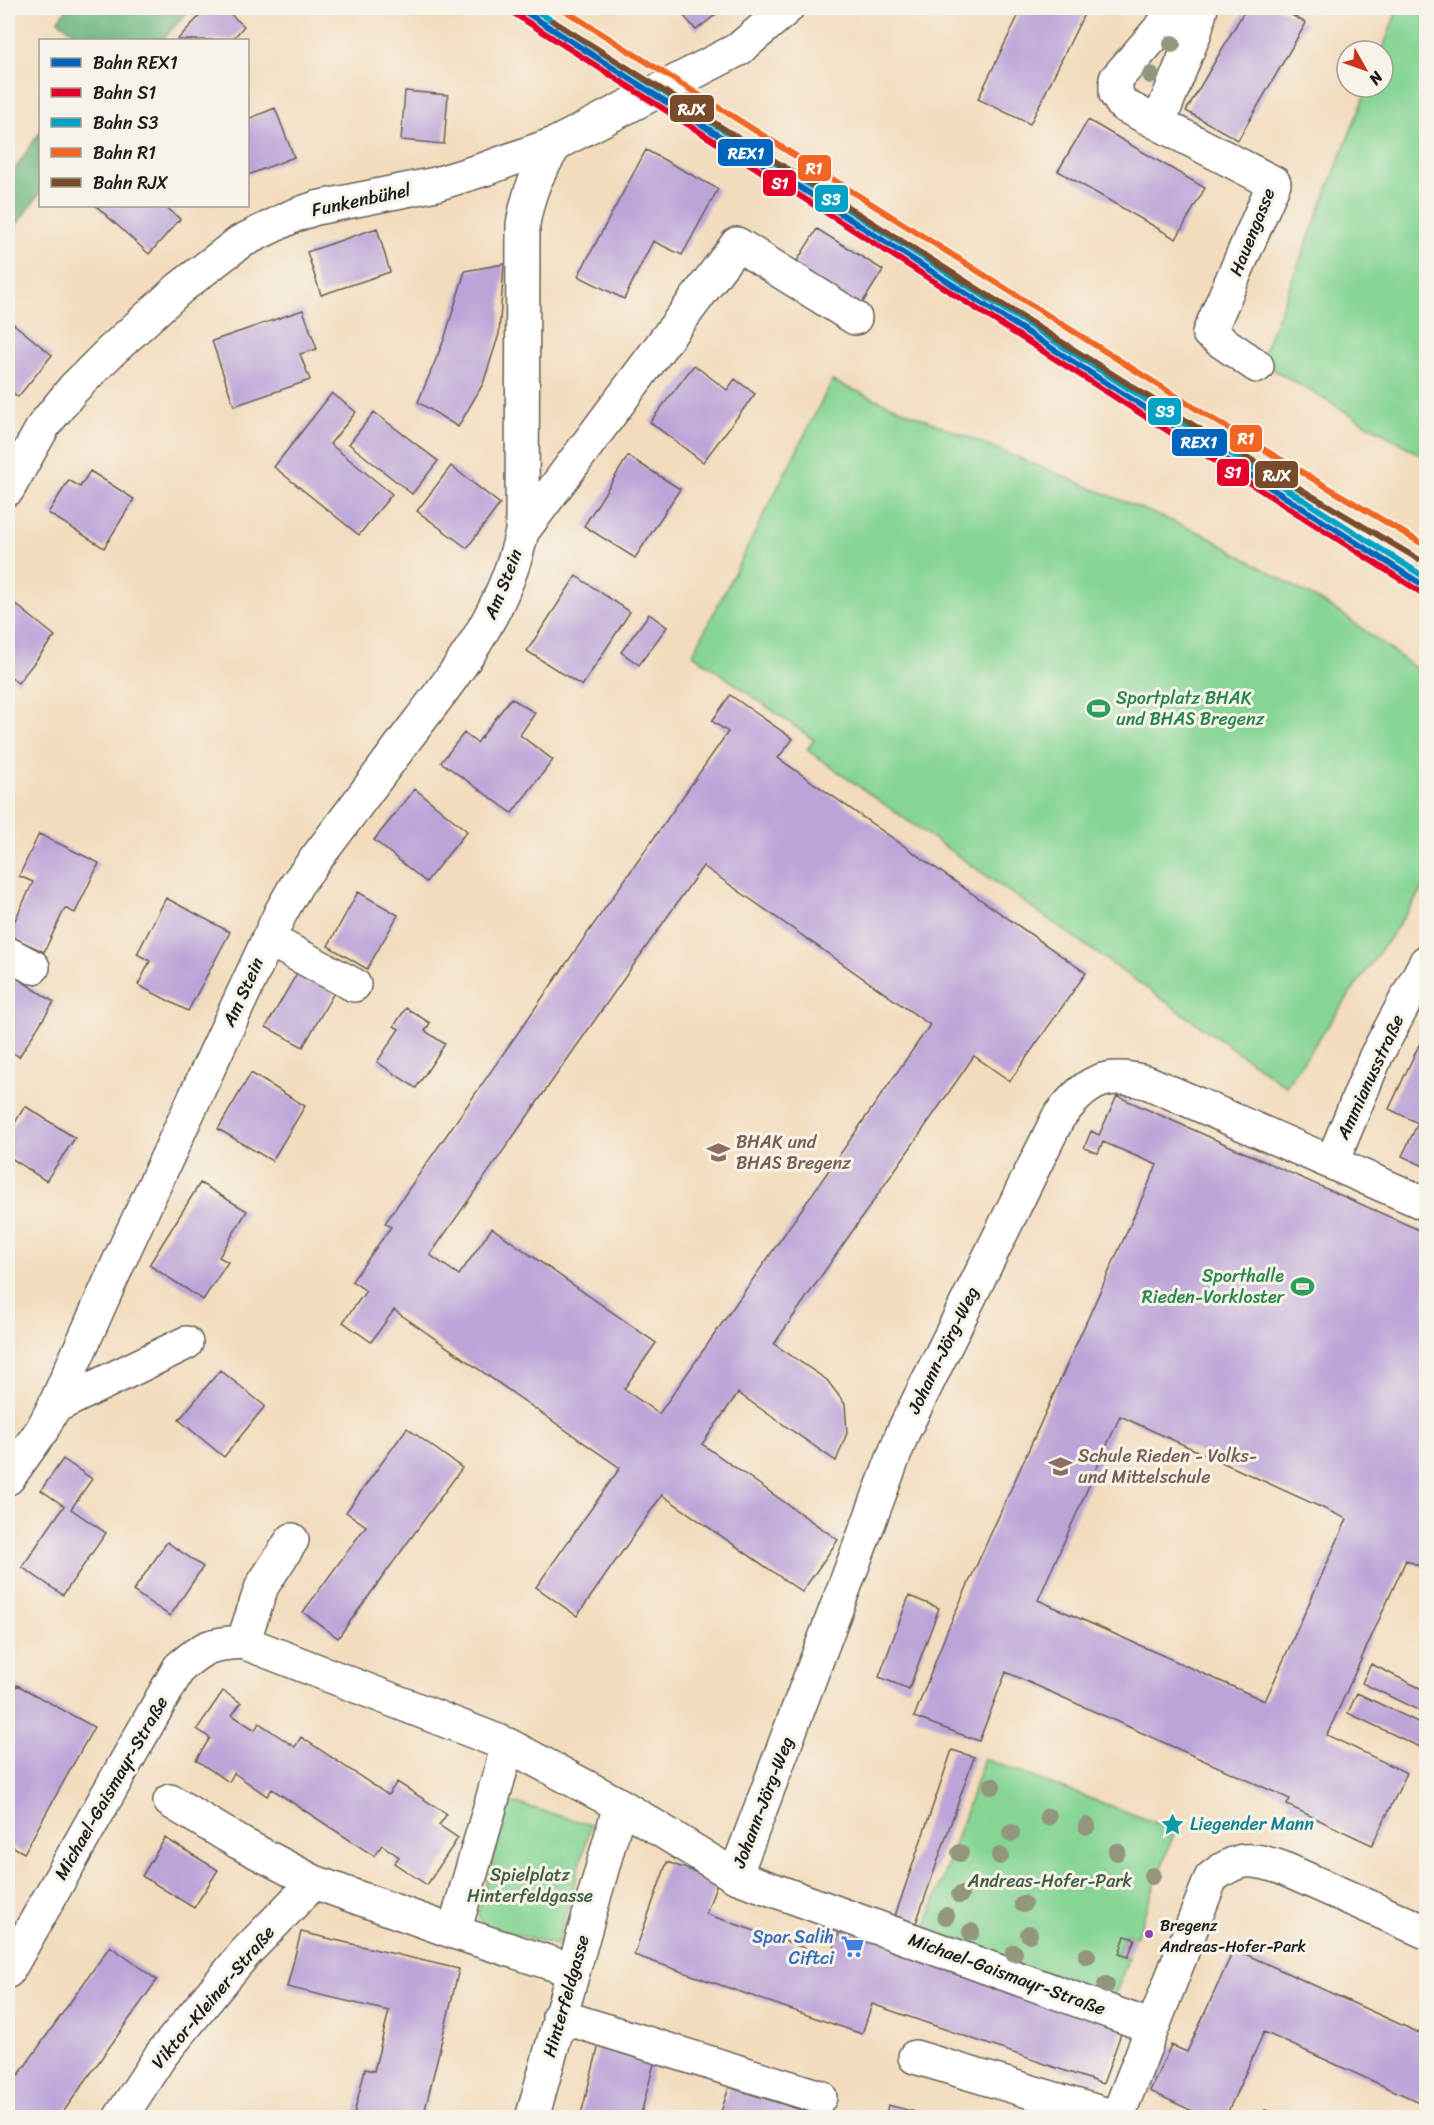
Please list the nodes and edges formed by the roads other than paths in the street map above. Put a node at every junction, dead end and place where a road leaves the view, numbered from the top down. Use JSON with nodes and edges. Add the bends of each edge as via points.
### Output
{"nodes":[{"id":1,"x":787,"y":8,"type":"edge"},
{"id":2,"x":1180,"y":8,"type":"edge"},
{"id":3,"x":1201,"y":8,"type":"edge"},
{"id":4,"x":1159,"y":122,"type":"junction"},
{"id":5,"x":557,"y":143,"type":"junction"},
{"id":6,"x":855,"y":318,"type":"dead end"},
{"id":7,"x":1257,"y":366,"type":"dead end"},
{"id":8,"x":8,"y":489,"type":"edge"},
{"id":9,"x":522,"y":532,"type":"junction"},
{"id":10,"x":268,"y":939,"type":"junction"},
{"id":11,"x":1426,"y":962,"type":"edge"},
{"id":12,"x":354,"y":985,"type":"dead end"},
{"id":13,"x":1332,"y":1162,"type":"junction"},
{"id":14,"x":1426,"y":1204,"type":"edge"},
{"id":15,"x":186,"y":1343,"type":"dead end"},
{"id":16,"x":54,"y":1407,"type":"junction"},
{"id":17,"x":8,"y":1478,"type":"edge"},
{"id":18,"x":292,"y":1540,"type":"dead end"},
{"id":19,"x":243,"y":1642,"type":"junction"},
{"id":20,"x":508,"y":1745,"type":"junction"},
{"id":21,"x":170,"y":1801,"type":"dead end"},
{"id":22,"x":620,"y":1805,"type":"junction"},
{"id":23,"x":735,"y":1876,"type":"junction"},
{"id":24,"x":314,"y":1882,"type":"junction"},
{"id":25,"x":454,"y":1932,"type":"junction"},
{"id":26,"x":1426,"y":1932,"type":"edge"},
{"id":27,"x":8,"y":1971,"type":"edge"},
{"id":28,"x":572,"y":1971,"type":"junction"},
{"id":29,"x":560,"y":2016,"type":"junction"},
{"id":30,"x":1152,"y":2027,"type":"junction"},
{"id":31,"x":915,"y":2057,"type":"dead end"},
{"id":32,"x":820,"y":2097,"type":"dead end"},
{"id":33,"x":1117,"y":2117,"type":"edge"},
{"id":34,"x":120,"y":2118,"type":"edge"},
{"id":35,"x":532,"y":2118,"type":"edge"}],
"edges":[{"from":1,"to":5,"type":"street","name":"Funkenbühel","via":[[739,49]]},
{"from":2,"to":4,"type":"street","name":"Hauengasse","via":[[1116,79],[1116,94],[1123,105]]},
{"from":3,"to":4,"type":"street"},
{"from":4,"to":7,"type":"street","name":"Hauengasse","via":[[1274,183],[1209,333]]},
{"from":5,"to":8,"type":"street","name":"Funkenbühel","via":[[436,184],[316,208],[240,242],[180,288],[73,389],[44,425]]},
{"from":5,"to":9,"type":"street","name":"Am Stein","via":[[539,170],[527,199],[523,224]]},
{"from":6,"to":9,"type":"street","name":"Am Stein","via":[[737,244]]},
{"from":9,"to":10,"type":"street","name":"Am Stein","via":[[499,602],[470,653],[297,884]]},
{"from":10,"to":12,"type":"street"},
{"from":10,"to":16,"type":"street","name":"Am Stein"},
{"from":11,"to":13,"type":"street","name":"Ammianusstraße","via":[[1376,1056]]},
{"from":13,"to":14,"type":"street","name":"Johann-Jörg-Weg"},
{"from":13,"to":23,"type":"street","name":"Johann-Jörg-Weg","via":[[1130,1077],[1111,1077],[1095,1083],[1069,1103],[1058,1118],[903,1432]]},
{"from":15,"to":16,"type":"street"},
{"from":16,"to":17,"type":"street","name":"Am Stein"},
{"from":18,"to":19,"type":"street","via":[[262,1586]]},
{"from":19,"to":20,"type":"street","name":"Michael-Gaismayr-Straße"},
{"from":19,"to":27,"type":"street","name":"Michael-Gaismayr-Straße","via":[[198,1651],[179,1668]]},
{"from":20,"to":22,"type":"street","name":"Michael-Gaismayr-Straße"},
{"from":20,"to":25,"type":"street"},
{"from":21,"to":24,"type":"street"},
{"from":22,"to":23,"type":"street","name":"Michael-Gaismayr-Straße"},
{"from":22,"to":28,"type":"street","name":"Hinterfeldgasse"},
{"from":23,"to":30,"type":"street","name":"Michael-Gaismayr-Straße"},
{"from":24,"to":25,"type":"street"},
{"from":24,"to":34,"type":"street","name":"Viktor-Kleiner-Straße","via":[[245,1953],[161,2055]]},
{"from":25,"to":28,"type":"street"},
{"from":26,"to":30,"type":"street","via":[[1282,1868],[1260,1860],[1240,1861],[1211,1878]]},
{"from":28,"to":29,"type":"street","name":"Hinterfeldgasse"},
{"from":29,"to":32,"type":"street"},
{"from":29,"to":35,"type":"street","name":"Hinterfeldgasse"},
{"from":30,"to":33,"type":"street"},
{"from":31,"to":33,"type":"street"}]}
